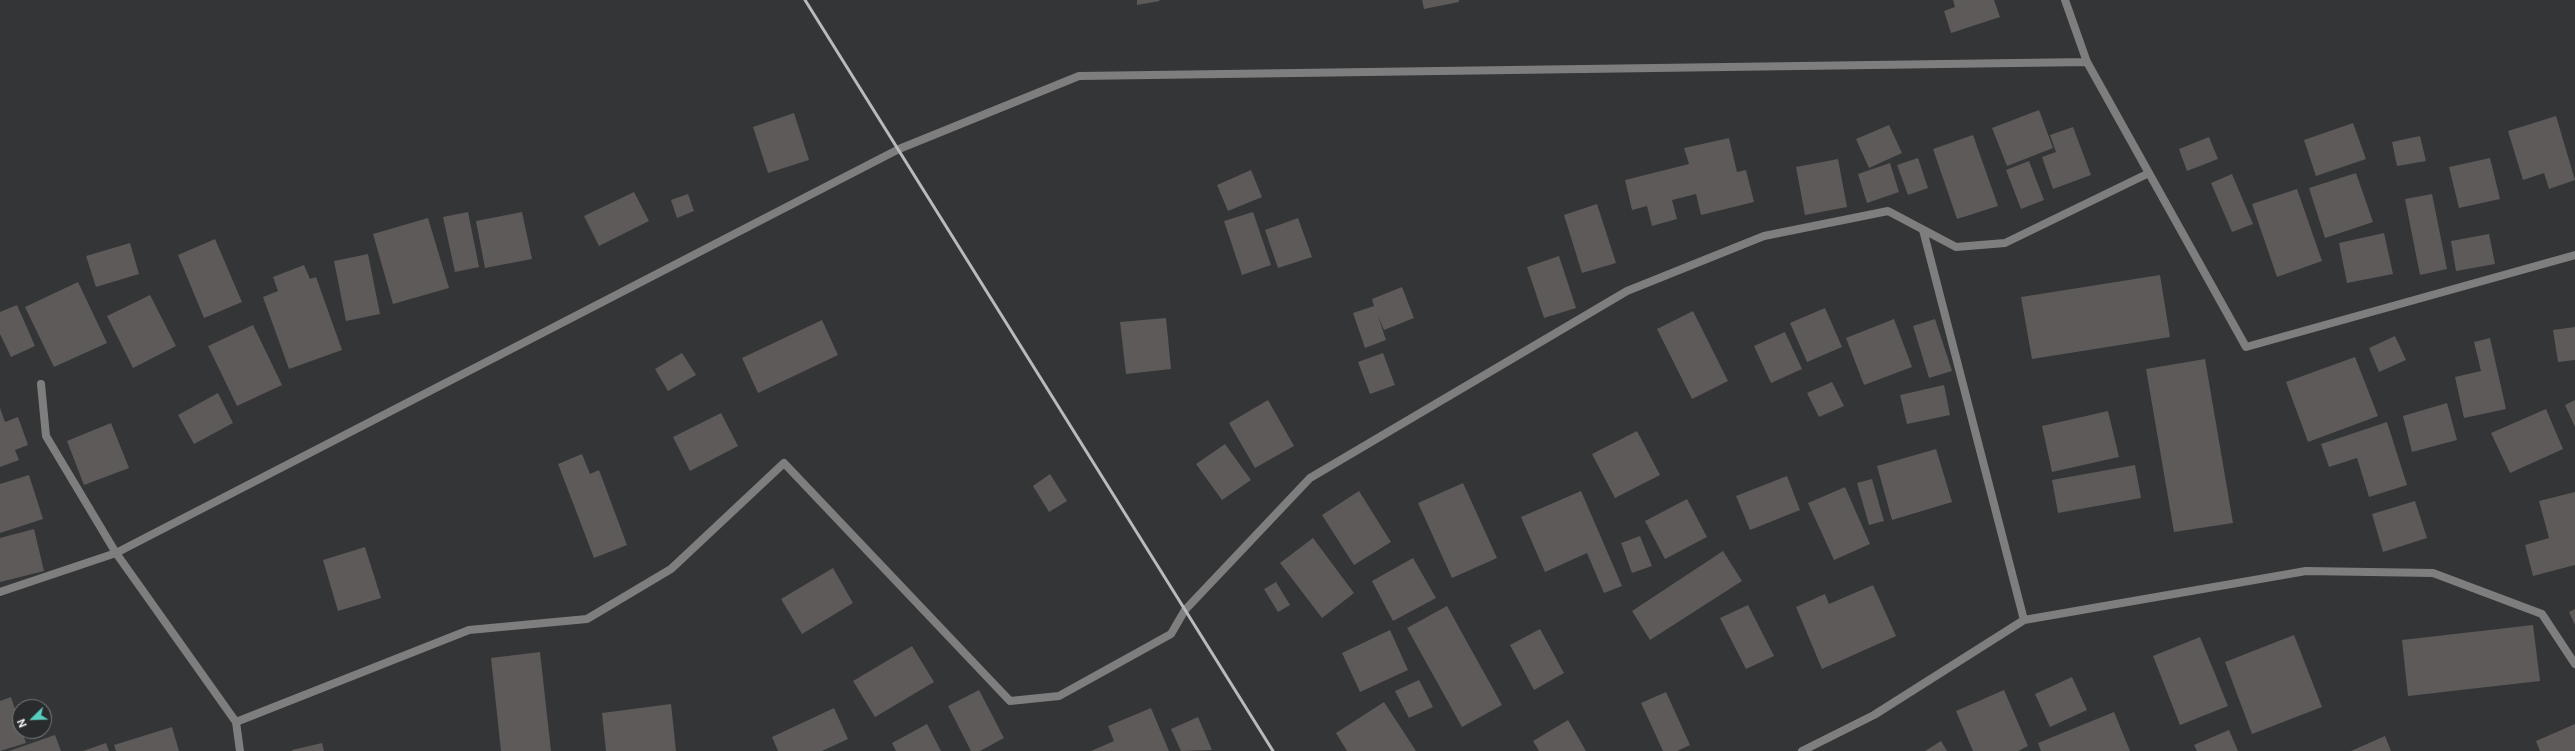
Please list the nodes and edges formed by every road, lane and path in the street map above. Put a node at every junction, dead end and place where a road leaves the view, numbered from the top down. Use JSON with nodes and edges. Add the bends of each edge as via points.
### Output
{"nodes":[{"id":1,"x":2064,"y":0,"type":"edge"},
{"id":2,"x":2087,"y":62,"type":"junction"},
{"id":3,"x":2149,"y":173,"type":"junction"},
{"id":4,"x":1923,"y":230,"type":"junction"},
{"id":5,"x":2575,"y":255,"type":"edge"},
{"id":6,"x":41,"y":384,"type":"dead end"},
{"id":7,"x":116,"y":553,"type":"junction"},
{"id":8,"x":0,"y":592,"type":"edge"},
{"id":9,"x":2024,"y":620,"type":"junction"},
{"id":10,"x":2575,"y":664,"type":"edge"},
{"id":11,"x":236,"y":722,"type":"junction"},
{"id":12,"x":240,"y":751,"type":"edge"},
{"id":13,"x":1802,"y":751,"type":"edge"}],
"edges":[{"from":1,"to":2,"type":"street"},
{"from":2,"to":3,"type":"street"},
{"from":2,"to":7,"type":"street","via":[[1079,76],[899,149]]},
{"from":3,"to":4,"type":"street","via":[[2005,243],[1956,246]]},
{"from":3,"to":5,"type":"street","via":[[2246,347]]},
{"from":4,"to":9,"type":"street"},
{"from":4,"to":11,"type":"street","via":[[1888,211],[1764,236],[1627,290],[1310,478],[1186,610],[1171,634],[1059,696],[1010,701],[784,463],[672,569],[587,619],[469,630]]},
{"from":6,"to":7,"type":"street","via":[[46,436]]},
{"from":7,"to":8,"type":"street"},
{"from":7,"to":11,"type":"street"},
{"from":9,"to":10,"type":"street","via":[[2306,571],[2433,573],[2542,614]]},
{"from":9,"to":13,"type":"street","via":[[1874,715]]},
{"from":11,"to":12,"type":"street"}]}
